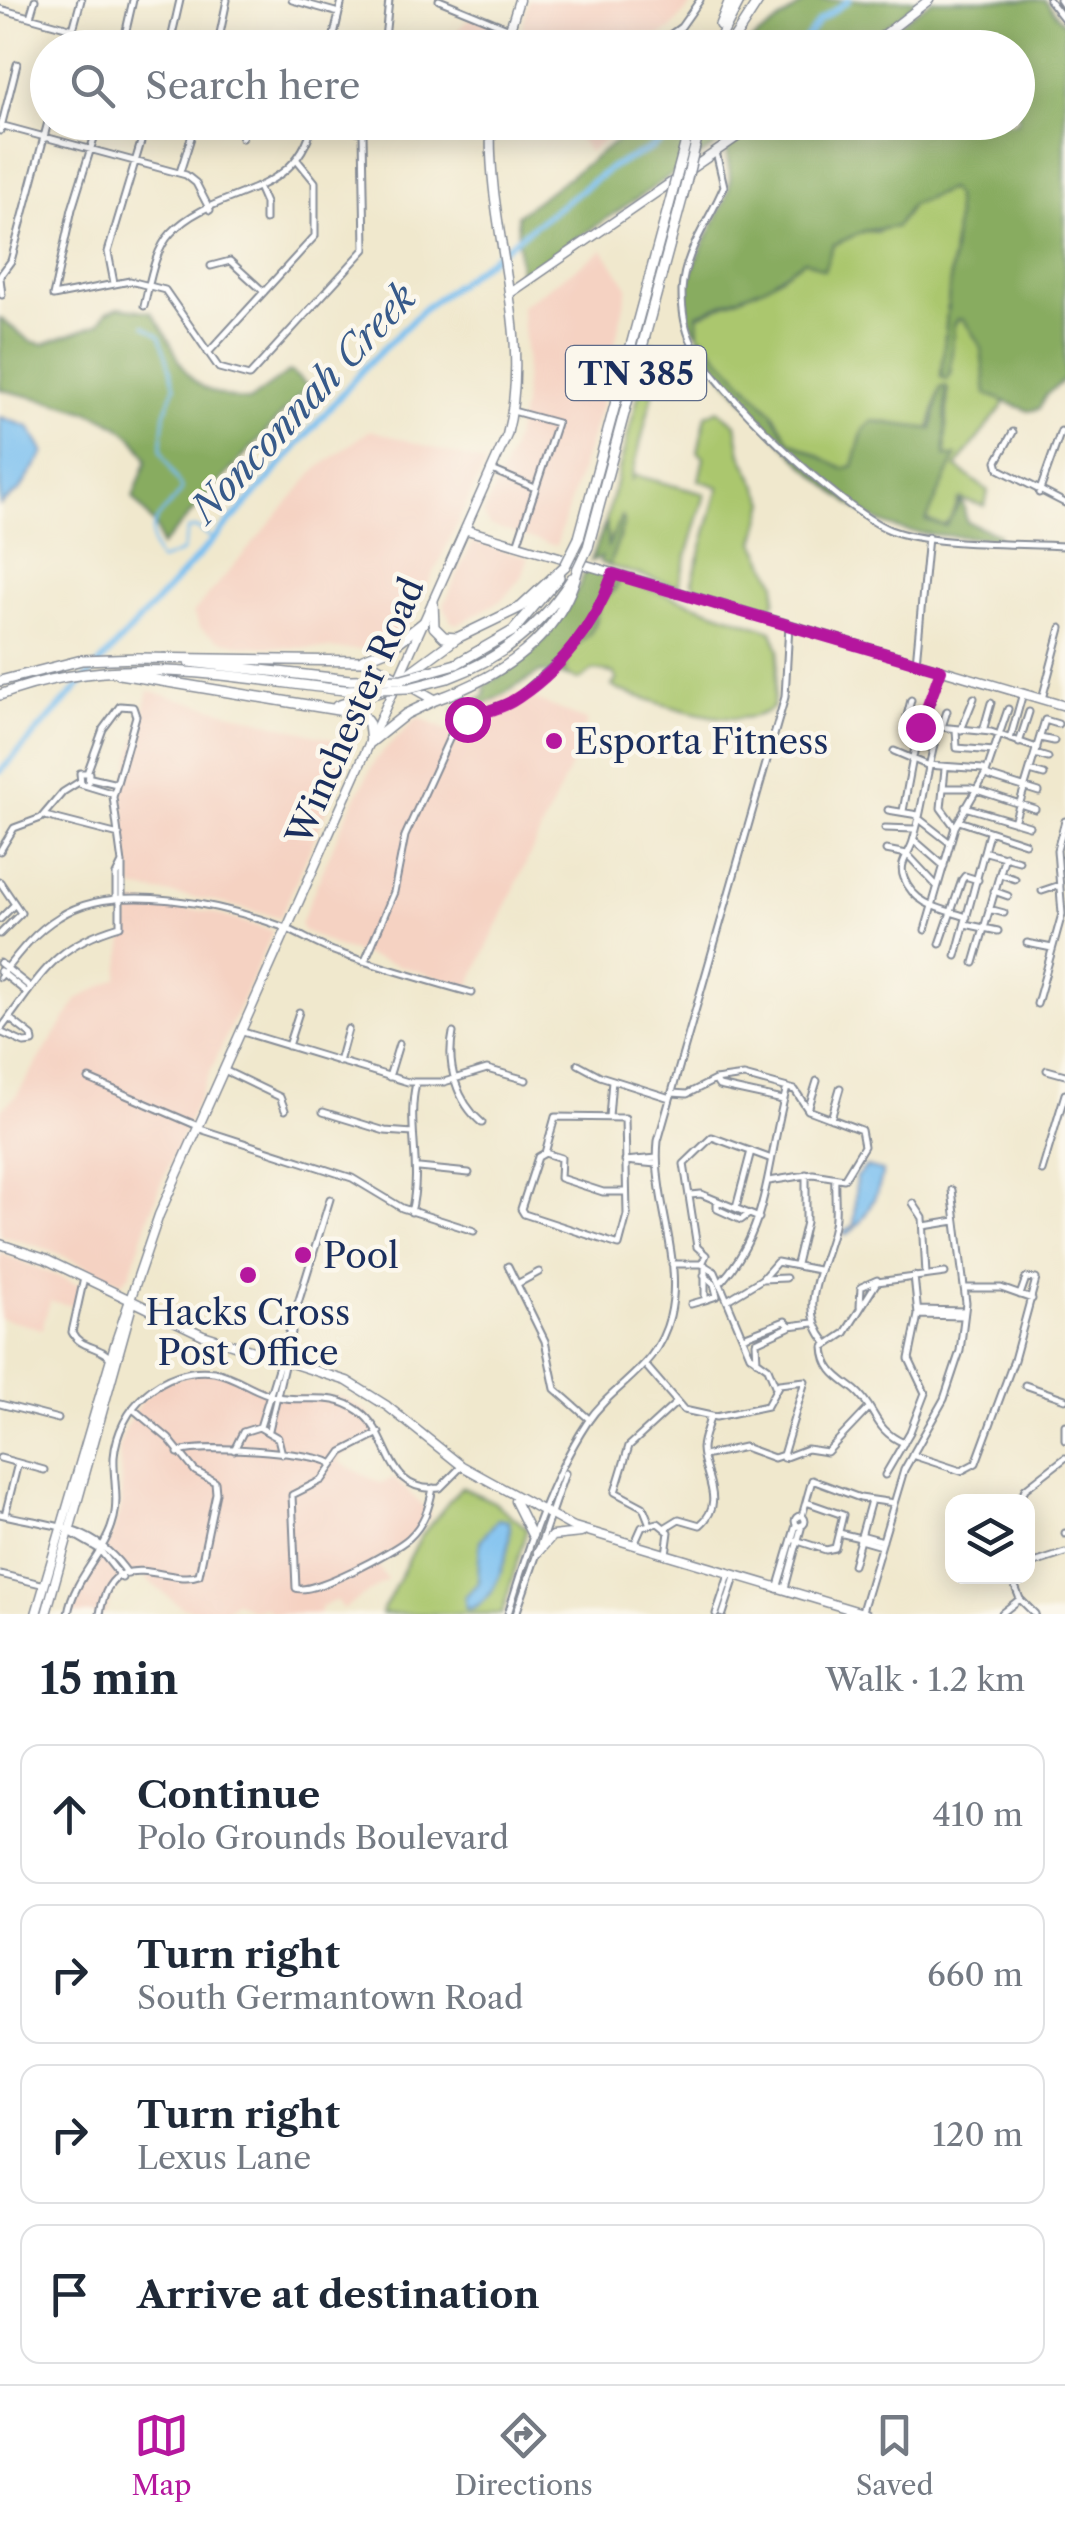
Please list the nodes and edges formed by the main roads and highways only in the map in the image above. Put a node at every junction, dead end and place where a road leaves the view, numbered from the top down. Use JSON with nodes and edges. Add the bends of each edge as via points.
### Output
{"nodes":[{"id":1,"x":519,"y":0,"type":"edge"},
{"id":2,"x":730,"y":0,"type":"edge"},
{"id":3,"x":740,"y":0,"type":"edge"},
{"id":4,"x":751,"y":0,"type":"edge"},
{"id":5,"x":759,"y":0,"type":"edge"},
{"id":6,"x":929,"y":0,"type":"edge"},
{"id":7,"x":510,"y":30,"type":"edge"},
{"id":8,"x":720,"y":30,"type":"edge"},
{"id":9,"x":724,"y":30,"type":"edge"},
{"id":10,"x":736,"y":30,"type":"edge"},
{"id":11,"x":739,"y":30,"type":"edge"},
{"id":12,"x":891,"y":30,"type":"edge"},
{"id":13,"x":492,"y":140,"type":"edge"},
{"id":14,"x":686,"y":140,"type":"edge"},
{"id":15,"x":697,"y":140,"type":"edge"},
{"id":16,"x":734,"y":140,"type":"edge"},
{"id":17,"x":509,"y":294,"type":"junction"},
{"id":18,"x":467,"y":530,"type":"junction"},
{"id":19,"x":566,"y":566,"type":"junction"},
{"id":20,"x":578,"y":568,"type":"junction"},
{"id":21,"x":434,"y":602,"type":"junction"},
{"id":22,"x":424,"y":622,"type":"junction"},
{"id":23,"x":456,"y":638,"type":"junction"},
{"id":24,"x":136,"y":658,"type":"junction"},
{"id":25,"x":353,"y":660,"type":"junction"},
{"id":26,"x":128,"y":672,"type":"junction"},
{"id":27,"x":0,"y":681,"type":"edge"},
{"id":28,"x":397,"y":682,"type":"junction"},
{"id":29,"x":347,"y":685,"type":"junction"},
{"id":30,"x":0,"y":695,"type":"edge"},
{"id":31,"x":435,"y":700,"type":"junction"},
{"id":32,"x":326,"y":706,"type":"junction"},
{"id":33,"x":1065,"y":706,"type":"edge"},
{"id":34,"x":371,"y":742,"type":"junction"},
{"id":35,"x":0,"y":1244,"type":"edge"},
{"id":36,"x":132,"y":1300,"type":"junction"},
{"id":37,"x":512,"y":1497,"type":"junction"},
{"id":38,"x":66,"y":1531,"type":"junction"},
{"id":39,"x":588,"y":1532,"type":"junction"},
{"id":40,"x":532,"y":1535,"type":"road end"},
{"id":41,"x":538,"y":1552,"type":"road end"},
{"id":42,"x":36,"y":1614,"type":"edge"},
{"id":43,"x":46,"y":1614,"type":"edge"},
{"id":44,"x":863,"y":1614,"type":"edge"}],
"edges":[{"from":1,"to":7,"type":"main road"},
{"from":2,"to":8,"type":"highway"},
{"from":3,"to":9,"type":"highway"},
{"from":4,"to":10,"type":"highway"},
{"from":5,"to":11,"type":"highway"},
{"from":6,"to":12,"type":"main road"},
{"from":13,"to":17,"type":"main road","name":"Winchester Road"},
{"from":14,"to":19,"type":"highway","number":"TN 385","bridge":true},
{"from":15,"to":20,"type":"highway","number":"TN 385","bridge":true},
{"from":16,"to":17,"type":"main road"},
{"from":17,"to":18,"type":"main road","name":"Winchester Road","via":[[517,358],[513,411]]},
{"from":18,"to":21,"type":"main road","name":"Winchester Road"},
{"from":18,"to":33,"type":"main road"},
{"from":19,"to":23,"type":"highway","via":[[521,606]]},
{"from":19,"to":29,"type":"highway","number":"TN 385","bridge":true,"via":[[512,631],[456,664]]},
{"from":20,"to":29,"type":"highway","number":"TN 385","bridge":true,"via":[[520,638],[448,678],[409,688]]},
{"from":20,"to":31,"type":"highway","via":[[573,591],[534,645],[487,679]]},
{"from":21,"to":22,"type":"main road","name":"Winchester Road"},
{"from":21,"to":23,"type":"highway","via":[[434,627]]},
{"from":22,"to":25,"type":"highway","via":[[391,648]]},
{"from":22,"to":28,"type":"main road","name":"Winchester Road"},
{"from":23,"to":28,"type":"highway"},
{"from":24,"to":25,"type":"highway"},
{"from":24,"to":27,"type":"highway","number":"TN 385","via":[[71,662]]},
{"from":24,"to":29,"type":"highway","number":"TN 385"},
{"from":25,"to":28,"type":"highway","via":[[375,664]]},
{"from":26,"to":29,"type":"highway","number":"TN 385"},
{"from":26,"to":30,"type":"highway","via":[[76,673]]},
{"from":26,"to":32,"type":"highway"},
{"from":28,"to":31,"type":"highway"},
{"from":28,"to":32,"type":"highway","via":[[360,701]]},
{"from":28,"to":34,"type":"main road","name":"Winchester Road"},
{"from":31,"to":34,"type":"highway"},
{"from":32,"to":34,"type":"highway","via":[[366,717]]},
{"from":34,"to":36,"type":"main road","name":"Winchester Road","via":[[159,1215]]},
{"from":35,"to":36,"type":"main road"},
{"from":36,"to":37,"type":"main road","via":[[203,1335],[361,1389]]},
{"from":36,"to":38,"type":"main road","name":"Winchester Road"},
{"from":36,"to":38,"type":"main road","name":"Winchester Road","via":[[108,1355]]},
{"from":37,"to":39,"type":"main road"},
{"from":37,"to":40,"type":"main road"},
{"from":38,"to":42,"type":"main road","name":"Winchester Road"},
{"from":38,"to":43,"type":"main road","name":"Winchester Road"},
{"from":39,"to":41,"type":"main road","via":[[552,1536]]},
{"from":39,"to":44,"type":"main road"}]}
